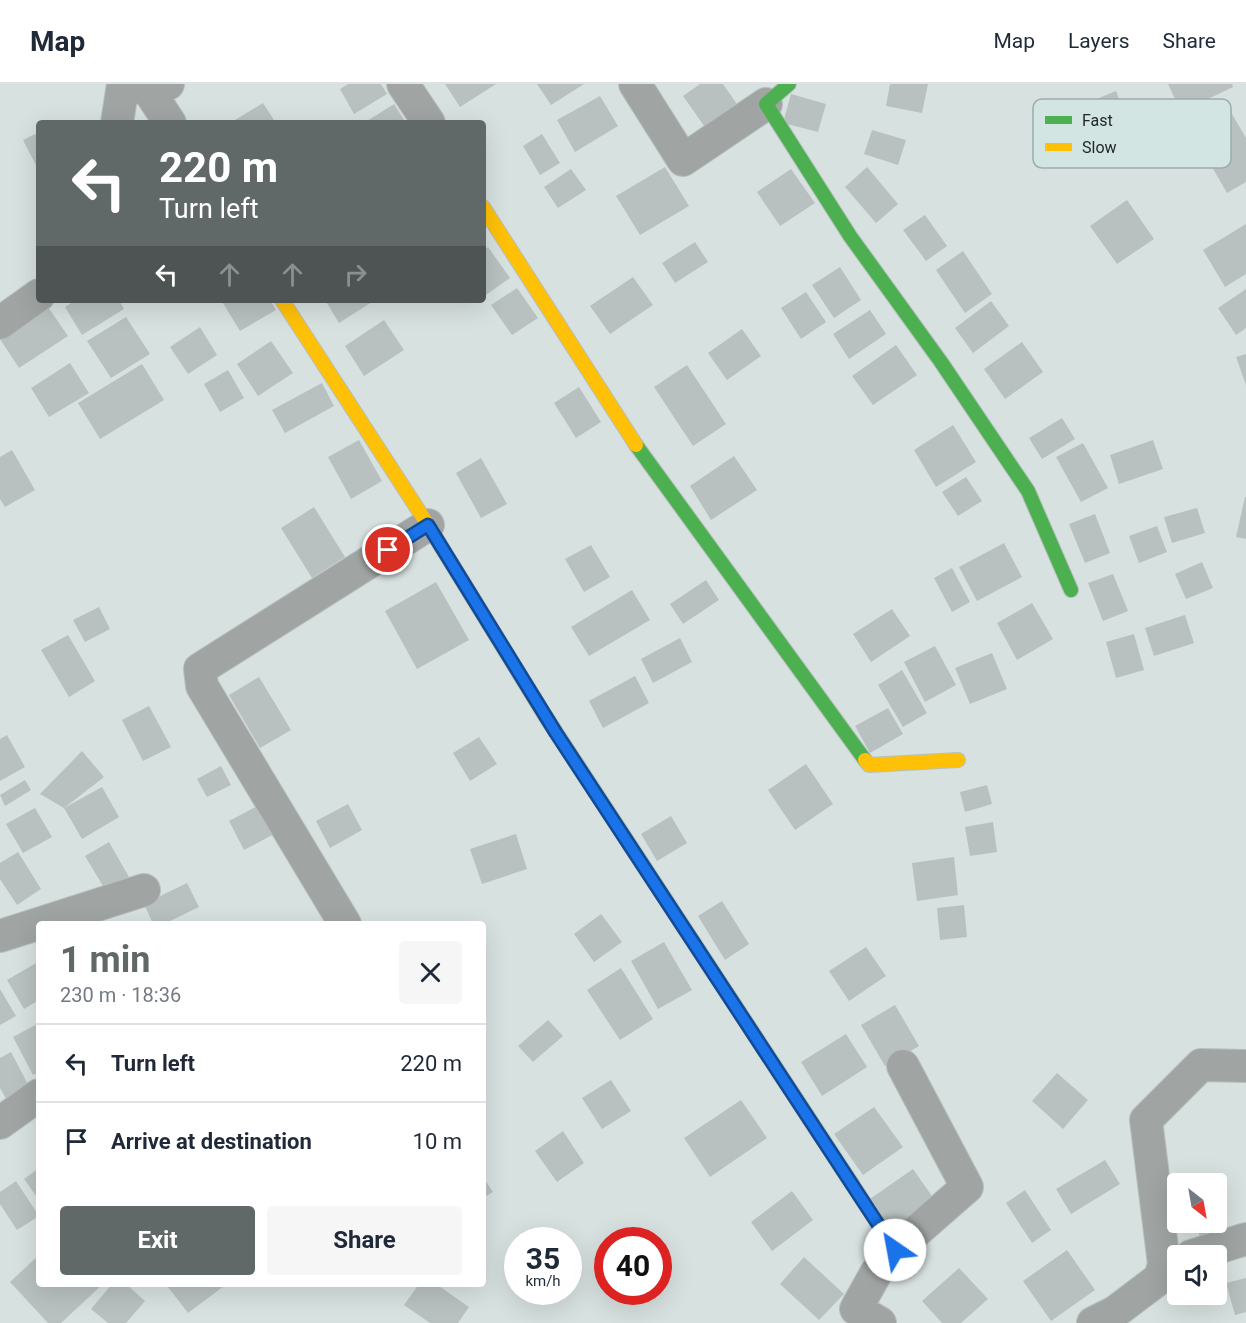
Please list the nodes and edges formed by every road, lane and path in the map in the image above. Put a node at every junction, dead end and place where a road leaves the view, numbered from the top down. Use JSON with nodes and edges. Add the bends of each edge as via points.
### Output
{"nodes":[{"id":1,"x":403,"y":84,"type":"edge"},
{"id":2,"x":635,"y":84,"type":"edge"},
{"id":3,"x":141,"y":86,"type":"edge"},
{"id":4,"x":778,"y":94,"type":"edge"},
{"id":5,"x":119,"y":120,"type":"edge"},
{"id":6,"x":168,"y":120,"type":"edge"},
{"id":7,"x":427,"y":120,"type":"edge"},
{"id":8,"x":486,"y":212,"type":"edge"},
{"id":9,"x":36,"y":297,"type":"edge"},
{"id":10,"x":284,"y":303,"type":"edge"},
{"id":11,"x":0,"y":323,"type":"edge"},
{"id":12,"x":428,"y":525,"type":"junction"},
{"id":13,"x":1071,"y":590,"type":"dead end"},
{"id":14,"x":958,"y":760,"type":"dead end"},
{"id":15,"x":144,"y":890,"type":"dead end"},
{"id":16,"x":47,"y":921,"type":"edge"},
{"id":17,"x":343,"y":921,"type":"edge"},
{"id":18,"x":36,"y":924,"type":"edge"},
{"id":19,"x":0,"y":936,"type":"edge"},
{"id":20,"x":903,"y":1066,"type":"dead end"},
{"id":21,"x":1246,"y":1066,"type":"edge"},
{"id":22,"x":36,"y":1097,"type":"edge"},
{"id":23,"x":0,"y":1123,"type":"edge"},
{"id":24,"x":1246,"y":1239,"type":"edge"},
{"id":25,"x":1174,"y":1245,"type":"edge"},
{"id":26,"x":1226,"y":1245,"type":"edge"},
{"id":27,"x":895,"y":1250,"type":"junction"},
{"id":28,"x":1167,"y":1271,"type":"edge"},
{"id":29,"x":860,"y":1318,"type":"edge"},
{"id":30,"x":1094,"y":1323,"type":"edge"}],
"edges":[{"from":1,"to":7,"type":"street"},
{"from":2,"to":4,"type":"street","via":[[683,160]]},
{"from":3,"to":5,"type":"street"},
{"from":3,"to":6,"type":"street"},
{"from":4,"to":13,"type":"street","via":[[850,236],[948,371],[1028,491]]},
{"from":8,"to":14,"type":"street","via":[[647,461],[869,765]]},
{"from":9,"to":11,"type":"street"},
{"from":10,"to":12,"type":"street"},
{"from":12,"to":17,"type":"street","via":[[200,669],[202,686]]},
{"from":12,"to":27,"type":"street","via":[[556,733]]},
{"from":15,"to":16,"type":"street"},
{"from":18,"to":19,"type":"street"},
{"from":20,"to":27,"type":"street","via":[[967,1187]]},
{"from":21,"to":25,"type":"street","via":[[1201,1065],[1146,1120]]},
{"from":22,"to":23,"type":"street"},
{"from":24,"to":26,"type":"street"},
{"from":27,"to":29,"type":"street","via":[[876,1273]]},
{"from":28,"to":30,"type":"street","via":[[1115,1312]]}]}
